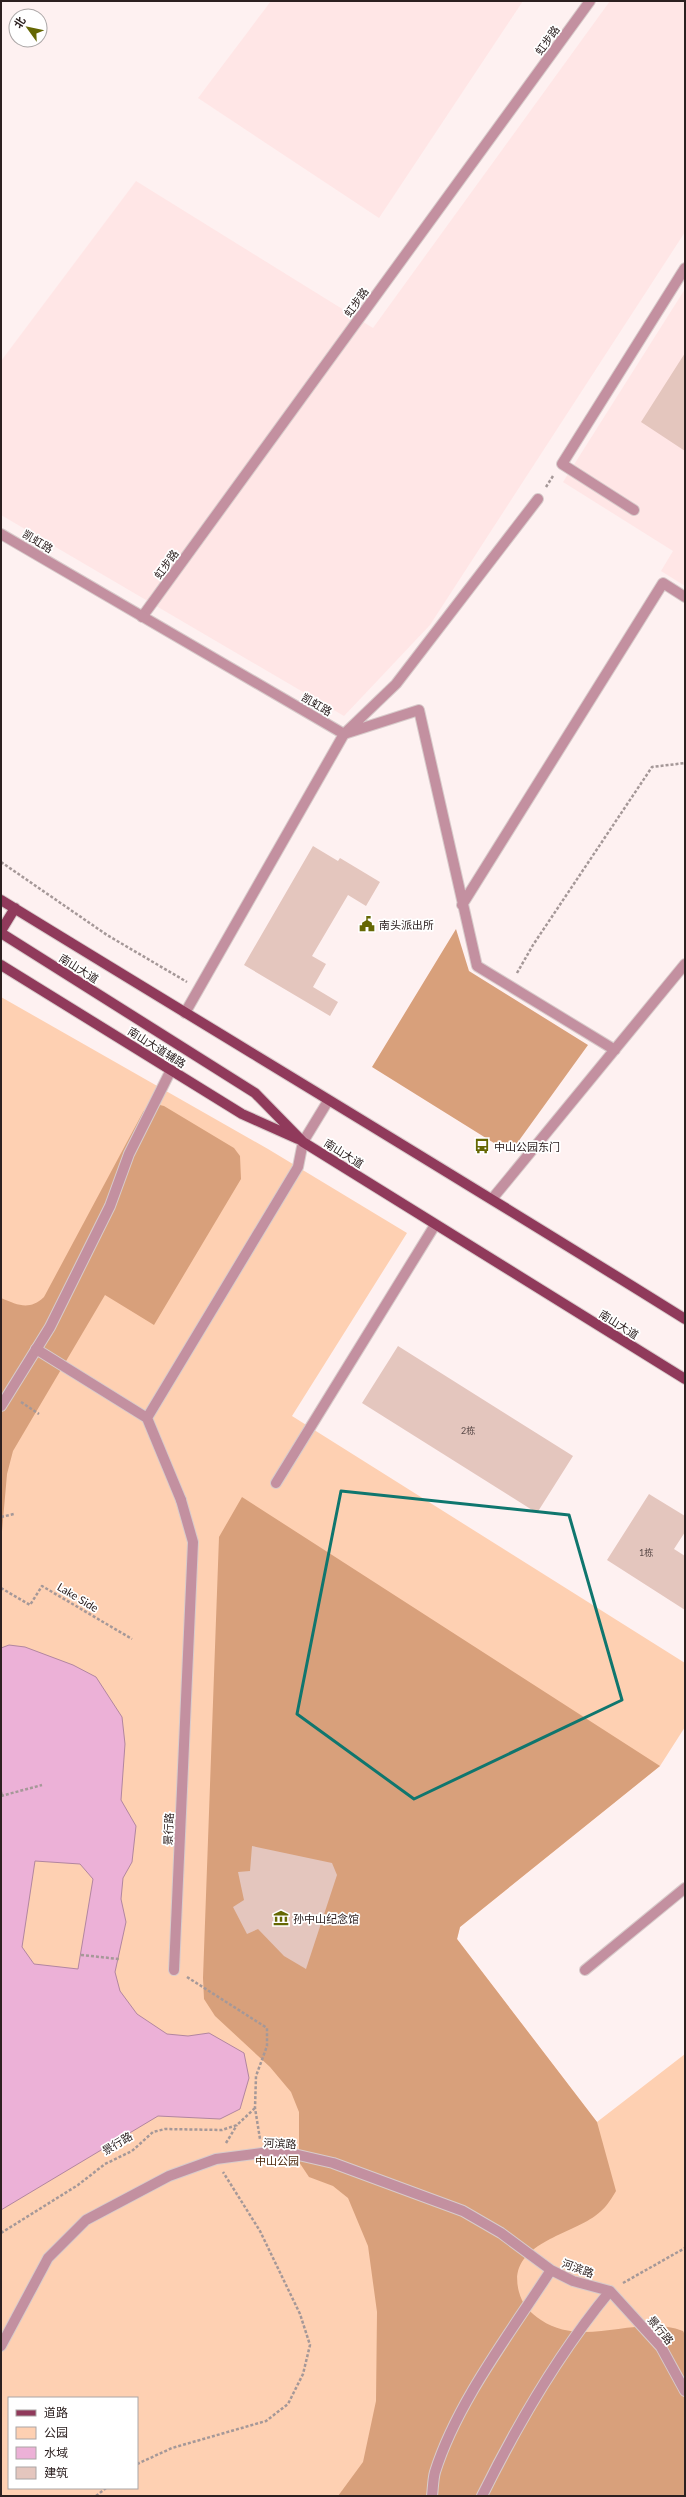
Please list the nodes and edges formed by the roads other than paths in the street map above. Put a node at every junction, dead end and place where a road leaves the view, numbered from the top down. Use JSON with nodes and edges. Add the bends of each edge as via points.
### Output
{"nodes":[{"id":1,"x":590,"y":1,"type":"edge"},
{"id":2,"x":685,"y":268,"type":"edge"},
{"id":3,"x":538,"y":499,"type":"road end"},
{"id":4,"x":634,"y":510,"type":"dead end"},
{"id":5,"x":1,"y":534,"type":"edge"},
{"id":6,"x":685,"y":597,"type":"edge"},
{"id":7,"x":142,"y":617,"type":"junction"},
{"id":8,"x":344,"y":734,"type":"junction"},
{"id":9,"x":1,"y":895,"type":"edge"},
{"id":10,"x":1,"y":900,"type":"edge"},
{"id":11,"x":462,"y":905,"type":"junction"},
{"id":12,"x":15,"y":908,"type":"junction"},
{"id":13,"x":1,"y":932,"type":"edge"},
{"id":14,"x":685,"y":964,"type":"edge"},
{"id":15,"x":1,"y":965,"type":"edge"},
{"id":16,"x":185,"y":1013,"type":"junction"},
{"id":17,"x":615,"y":1050,"type":"junction"},
{"id":18,"x":171,"y":1070,"type":"junction"},
{"id":19,"x":328,"y":1101,"type":"junction"},
{"id":20,"x":303,"y":1142,"type":"junction"},
{"id":21,"x":492,"y":1199,"type":"junction"},
{"id":22,"x":435,"y":1225,"type":"junction"},
{"id":23,"x":685,"y":1319,"type":"edge"},
{"id":24,"x":36,"y":1349,"type":"junction"},
{"id":25,"x":685,"y":1379,"type":"edge"},
{"id":26,"x":1,"y":1406,"type":"edge"},
{"id":27,"x":147,"y":1418,"type":"junction"},
{"id":28,"x":276,"y":1483,"type":"dead end"},
{"id":29,"x":685,"y":1888,"type":"edge"},
{"id":30,"x":174,"y":1970,"type":"road end"},
{"id":31,"x":585,"y":1970,"type":"dead end"},
{"id":32,"x":551,"y":2270,"type":"junction"},
{"id":33,"x":610,"y":2291,"type":"junction"},
{"id":34,"x":1,"y":2346,"type":"edge"},
{"id":35,"x":685,"y":2391,"type":"edge"},
{"id":36,"x":432,"y":2496,"type":"edge"},
{"id":37,"x":482,"y":2496,"type":"edge"}],
"edges":[{"from":1,"to":7,"type":"street","name":"虹步路"},
{"from":2,"to":4,"type":"street","via":[[562,464]]},
{"from":3,"to":8,"type":"street","via":[[396,684]]},
{"from":5,"to":7,"type":"street","name":"凯虹路"},
{"from":6,"to":11,"type":"street","via":[[663,583]]},
{"from":7,"to":8,"type":"street","name":"凯虹路"},
{"from":8,"to":11,"type":"street","via":[[419,710]]},
{"from":8,"to":16,"type":"street"},
{"from":9,"to":12,"type":"main road"},
{"from":10,"to":12,"type":"main road","name":"南山大道"},
{"from":11,"to":17,"type":"street","via":[[477,966]]},
{"from":12,"to":13,"type":"main road"},
{"from":12,"to":16,"type":"main road","name":"南山大道"},
{"from":13,"to":20,"type":"main road","name":"南山大道","via":[[255,1093]]},
{"from":14,"to":17,"type":"street"},
{"from":15,"to":18,"type":"main road","name":"南山大道辅路"},
{"from":16,"to":19,"type":"main road","name":"南山大道"},
{"from":17,"to":21,"type":"street"},
{"from":18,"to":20,"type":"main road","name":"南山大道辅路","via":[[242,1114]]},
{"from":18,"to":24,"type":"street","via":[[129,1154],[110,1206],[50,1327]]},
{"from":19,"to":20,"type":"street"},
{"from":19,"to":21,"type":"main road","name":"南山大道"},
{"from":20,"to":22,"type":"main road","name":"南山大道"},
{"from":20,"to":27,"type":"street","via":[[298,1167]]},
{"from":21,"to":23,"type":"main road","name":"南山大道"},
{"from":22,"to":25,"type":"main road","name":"南山大道"},
{"from":22,"to":28,"type":"street"},
{"from":24,"to":26,"type":"street"},
{"from":24,"to":27,"type":"street"},
{"from":27,"to":30,"type":"street","name":"景行路","via":[[181,1500],[193,1542]]},
{"from":29,"to":31,"type":"street"},
{"from":32,"to":33,"type":"street","name":"河滨路","via":[[574,2281]]},
{"from":32,"to":34,"type":"street","name":"河滨路","via":[[501,2233],[462,2211],[333,2163],[294,2154],[262,2153],[216,2159],[169,2176],[86,2220],[48,2258]]},
{"from":32,"to":36,"type":"street","via":[[492,2360],[454,2426],[435,2473]]},
{"from":33,"to":35,"type":"street","name":"景行路","via":[[661,2347]]},
{"from":33,"to":37,"type":"street","via":[[579,2328],[514,2429]]}]}
